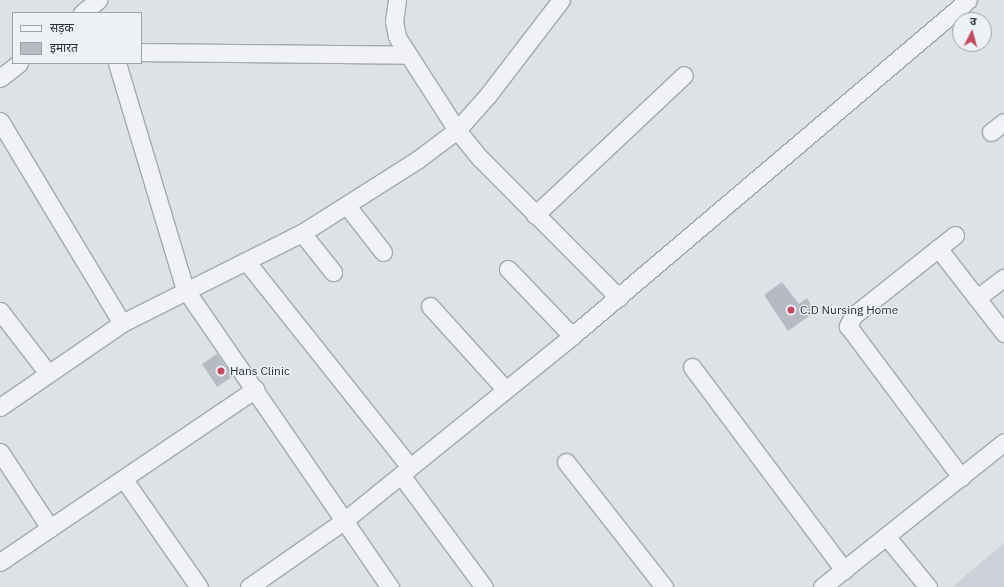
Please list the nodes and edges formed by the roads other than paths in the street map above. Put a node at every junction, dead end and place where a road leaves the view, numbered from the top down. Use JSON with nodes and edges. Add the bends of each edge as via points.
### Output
{"nodes":[{"id":1,"x":98,"y":0,"type":"edge"},
{"id":2,"x":397,"y":0,"type":"edge"},
{"id":3,"x":561,"y":0,"type":"edge"},
{"id":4,"x":968,"y":0,"type":"edge"},
{"id":5,"x":83,"y":12,"type":"edge"},
{"id":6,"x":103,"y":12,"type":"edge"},
{"id":7,"x":142,"y":52,"type":"edge"},
{"id":8,"x":406,"y":55,"type":"junction"},
{"id":9,"x":18,"y":64,"type":"edge"},
{"id":10,"x":117,"y":64,"type":"edge"},
{"id":11,"x":684,"y":74,"type":"dead end"},
{"id":12,"x":0,"y":78,"type":"edge"},
{"id":13,"x":0,"y":122,"type":"edge"},
{"id":14,"x":1004,"y":122,"type":"edge"},
{"id":15,"x":457,"y":130,"type":"junction"},
{"id":16,"x":990,"y":132,"type":"dead end"},
{"id":17,"x":348,"y":207,"type":"junction"},
{"id":18,"x":535,"y":215,"type":"junction"},
{"id":19,"x":302,"y":233,"type":"junction"},
{"id":20,"x":955,"y":235,"type":"dead end"},
{"id":21,"x":938,"y":248,"type":"junction"},
{"id":22,"x":383,"y":252,"type":"dead end"},
{"id":23,"x":246,"y":261,"type":"junction"},
{"id":24,"x":508,"y":269,"type":"dead end"},
{"id":25,"x":333,"y":272,"type":"dead end"},
{"id":26,"x":1004,"y":278,"type":"edge"},
{"id":27,"x":185,"y":289,"type":"junction"},
{"id":28,"x":619,"y":298,"type":"junction"},
{"id":29,"x":977,"y":298,"type":"junction"},
{"id":30,"x":430,"y":306,"type":"dead end"},
{"id":31,"x":0,"y":311,"type":"edge"},
{"id":32,"x":122,"y":323,"type":"junction"},
{"id":33,"x":1004,"y":332,"type":"edge"},
{"id":34,"x":572,"y":336,"type":"junction"},
{"id":35,"x":692,"y":367,"type":"dead end"},
{"id":36,"x":47,"y":372,"type":"junction"},
{"id":37,"x":255,"y":389,"type":"junction"},
{"id":38,"x":505,"y":389,"type":"junction"},
{"id":39,"x":0,"y":407,"type":"edge"},
{"id":40,"x":1004,"y":442,"type":"edge"},
{"id":41,"x":0,"y":452,"type":"edge"},
{"id":42,"x":566,"y":462,"type":"dead end"},
{"id":43,"x":406,"y":471,"type":"junction"},
{"id":44,"x":961,"y":477,"type":"junction"},
{"id":45,"x":126,"y":481,"type":"junction"},
{"id":46,"x":345,"y":520,"type":"junction"},
{"id":47,"x":50,"y":528,"type":"junction"},
{"id":48,"x":886,"y":536,"type":"junction"},
{"id":49,"x":0,"y":562,"type":"edge"},
{"id":50,"x":844,"y":570,"type":"junction"},
{"id":51,"x":198,"y":587,"type":"edge"},
{"id":52,"x":249,"y":587,"type":"edge"},
{"id":53,"x":390,"y":587,"type":"edge"},
{"id":54,"x":484,"y":587,"type":"edge"},
{"id":55,"x":664,"y":587,"type":"edge"},
{"id":56,"x":822,"y":587,"type":"edge"},
{"id":57,"x":928,"y":587,"type":"edge"}],
"edges":[{"from":1,"to":5,"type":"street"},
{"from":1,"to":6,"type":"street"},
{"from":2,"to":8,"type":"street","via":[[394,21]]},
{"from":3,"to":15,"type":"street","via":[[488,95]]},
{"from":4,"to":28,"type":"street"},
{"from":7,"to":8,"type":"street"},
{"from":8,"to":15,"type":"street"},
{"from":9,"to":12,"type":"street"},
{"from":10,"to":27,"type":"street"},
{"from":11,"to":18,"type":"street"},
{"from":13,"to":32,"type":"street"},
{"from":14,"to":16,"type":"street"},
{"from":15,"to":17,"type":"street"},
{"from":15,"to":18,"type":"street"},
{"from":17,"to":19,"type":"street"},
{"from":17,"to":22,"type":"street"},
{"from":18,"to":28,"type":"street"},
{"from":19,"to":23,"type":"street"},
{"from":19,"to":25,"type":"street"},
{"from":20,"to":21,"type":"street"},
{"from":21,"to":29,"type":"street"},
{"from":21,"to":44,"type":"street","via":[[854,315],[848,326]]},
{"from":23,"to":27,"type":"street"},
{"from":23,"to":43,"type":"street"},
{"from":24,"to":34,"type":"street"},
{"from":26,"to":29,"type":"street"},
{"from":27,"to":32,"type":"street"},
{"from":27,"to":37,"type":"street"},
{"from":28,"to":34,"type":"street"},
{"from":29,"to":33,"type":"street"},
{"from":30,"to":38,"type":"street"},
{"from":31,"to":36,"type":"street"},
{"from":32,"to":36,"type":"street"},
{"from":34,"to":38,"type":"street"},
{"from":35,"to":50,"type":"street"},
{"from":36,"to":39,"type":"street"},
{"from":37,"to":45,"type":"street"},
{"from":37,"to":46,"type":"street"},
{"from":38,"to":43,"type":"street"},
{"from":40,"to":44,"type":"street"},
{"from":41,"to":47,"type":"street"},
{"from":42,"to":55,"type":"street"},
{"from":43,"to":46,"type":"street"},
{"from":43,"to":54,"type":"street"},
{"from":44,"to":48,"type":"street"},
{"from":45,"to":47,"type":"street"},
{"from":45,"to":51,"type":"street"},
{"from":46,"to":52,"type":"street"},
{"from":46,"to":53,"type":"street"},
{"from":47,"to":49,"type":"street"},
{"from":48,"to":50,"type":"street"},
{"from":48,"to":57,"type":"street"},
{"from":50,"to":56,"type":"street"}]}
